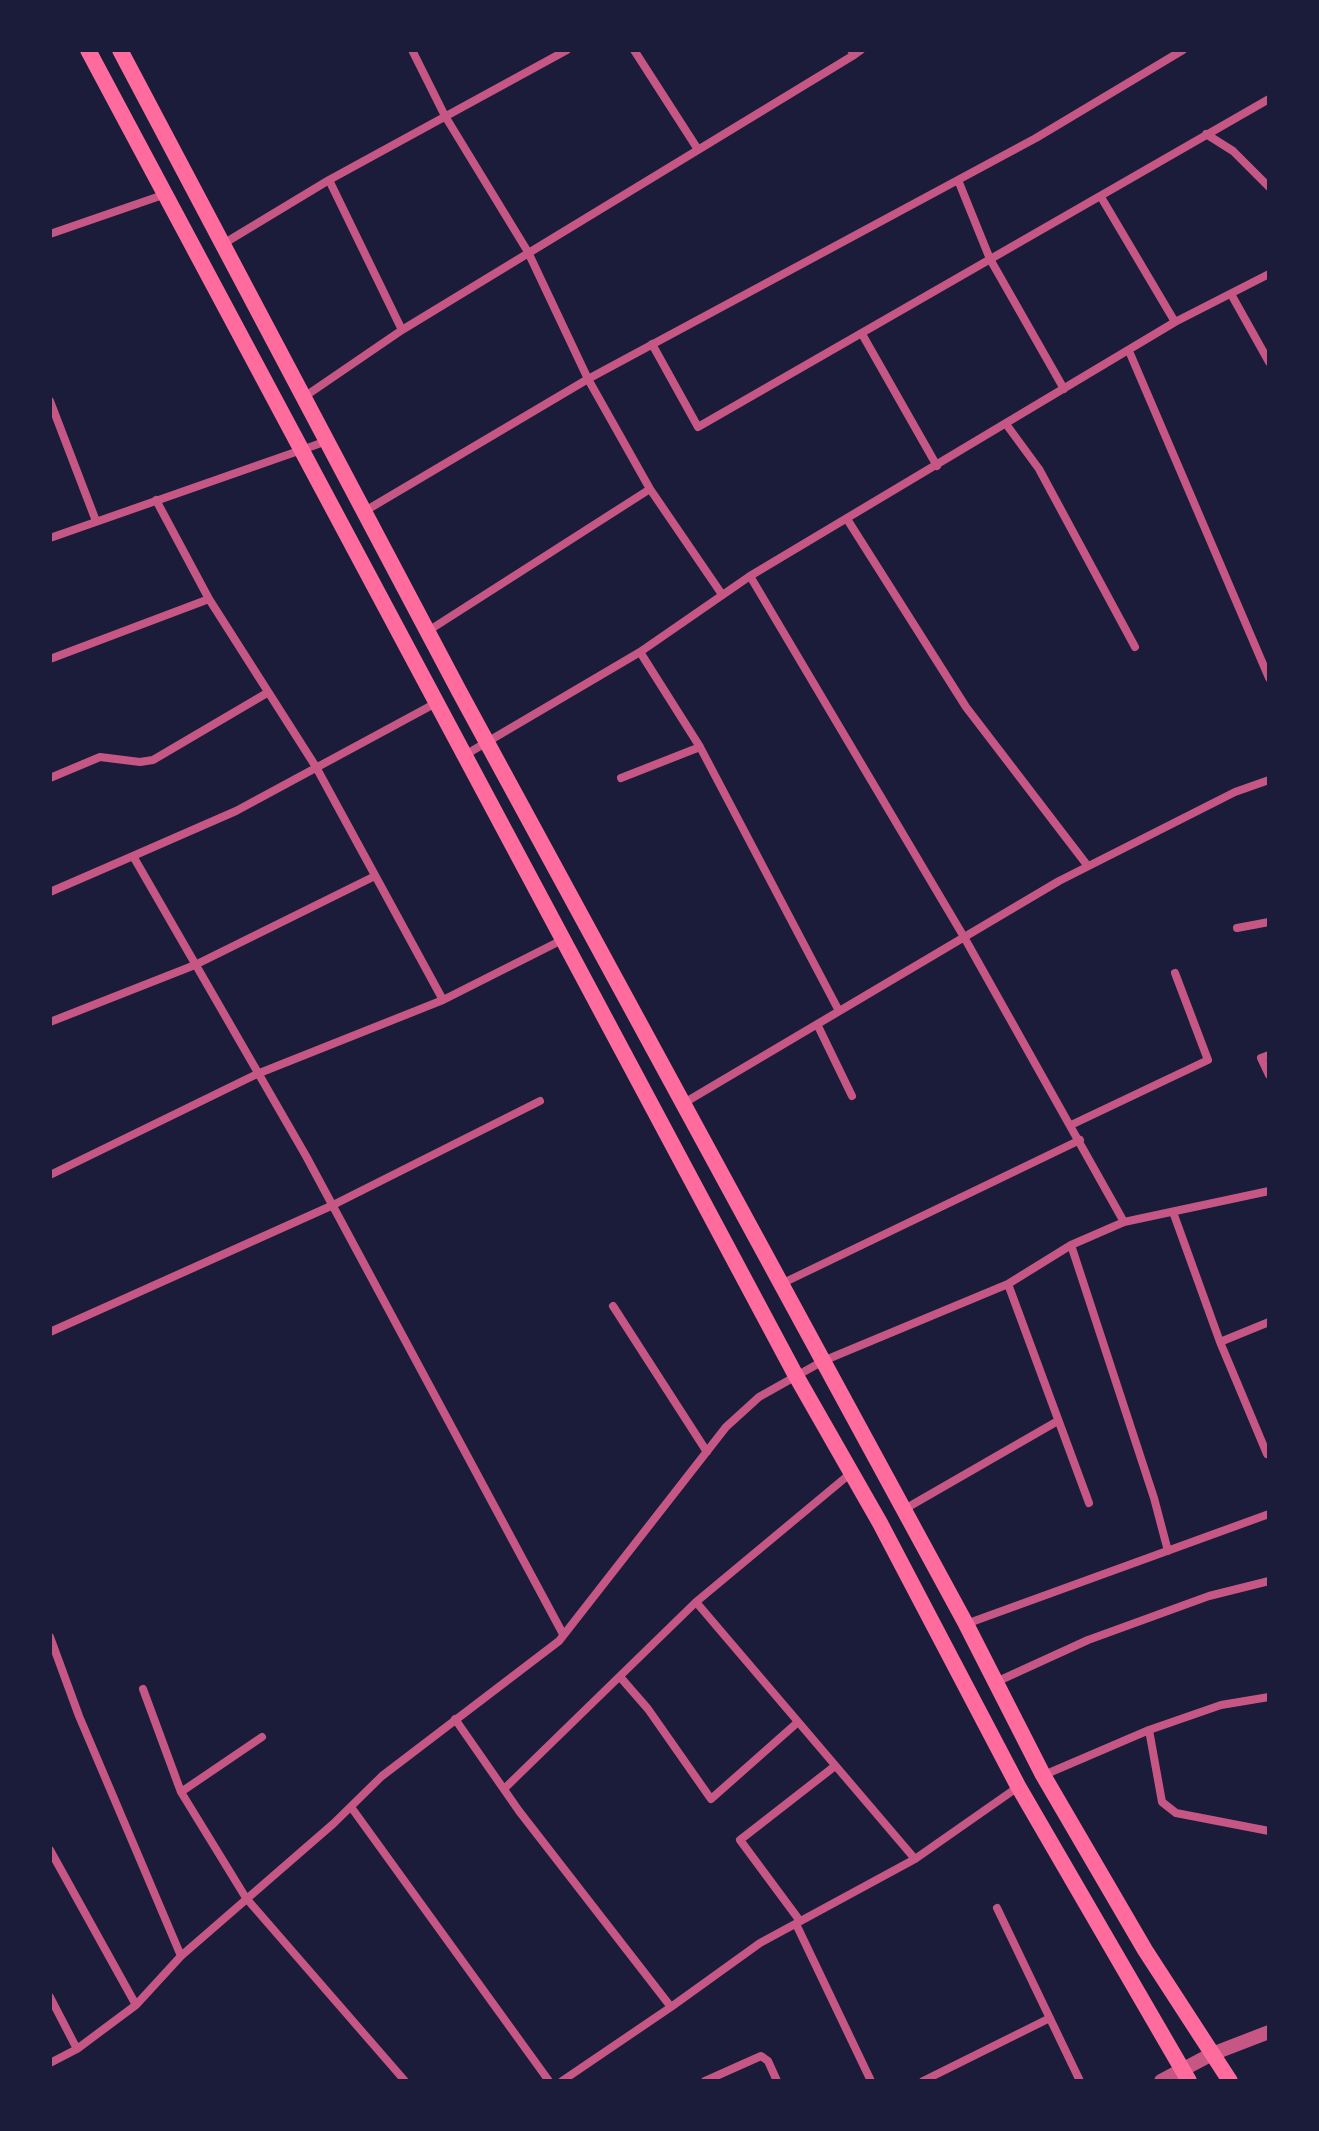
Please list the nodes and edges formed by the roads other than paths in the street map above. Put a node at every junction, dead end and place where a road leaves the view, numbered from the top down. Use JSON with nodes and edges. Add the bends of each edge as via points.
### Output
{"nodes":[{"id":1,"x":88,"y":50,"type":"edge"},
{"id":2,"x":120,"y":50,"type":"edge"},
{"id":3,"x":412,"y":50,"type":"edge"},
{"id":4,"x":567,"y":50,"type":"edge"},
{"id":5,"x":634,"y":50,"type":"edge"},
{"id":6,"x":1183,"y":50,"type":"edge"},
{"id":7,"x":855,"y":52,"type":"edge"},
{"id":8,"x":1269,"y":99,"type":"edge"},
{"id":9,"x":445,"y":116,"type":"junction"},
{"id":10,"x":1206,"y":134,"type":"junction"},
{"id":11,"x":697,"y":148,"type":"junction"},
{"id":12,"x":329,"y":180,"type":"junction"},
{"id":13,"x":958,"y":180,"type":"junction"},
{"id":14,"x":1269,"y":187,"type":"edge"},
{"id":15,"x":163,"y":195,"type":"junction"},
{"id":16,"x":1101,"y":197,"type":"junction"},
{"id":17,"x":50,"y":234,"type":"edge"},
{"id":18,"x":222,"y":244,"type":"junction"},
{"id":19,"x":528,"y":252,"type":"junction"},
{"id":20,"x":990,"y":259,"type":"junction"},
{"id":21,"x":1269,"y":274,"type":"edge"},
{"id":22,"x":1231,"y":294,"type":"junction"},
{"id":23,"x":1175,"y":322,"type":"junction"},
{"id":24,"x":402,"y":330,"type":"junction"},
{"id":25,"x":862,"y":334,"type":"junction"},
{"id":26,"x":652,"y":344,"type":"junction"},
{"id":27,"x":1129,"y":351,"type":"junction"},
{"id":28,"x":1269,"y":362,"type":"edge"},
{"id":29,"x":588,"y":379,"type":"junction"},
{"id":30,"x":1064,"y":389,"type":"junction"},
{"id":31,"x":304,"y":397,"type":"junction"},
{"id":32,"x":50,"y":401,"type":"edge"},
{"id":33,"x":1006,"y":424,"type":"junction"},
{"id":34,"x":328,"y":441,"type":"junction"},
{"id":35,"x":304,"y":450,"type":"junction"},
{"id":36,"x":937,"y":466,"type":"junction"},
{"id":37,"x":650,"y":489,"type":"junction"},
{"id":38,"x":156,"y":500,"type":"junction"},
{"id":39,"x":365,"y":511,"type":"junction"},
{"id":40,"x":847,"y":519,"type":"junction"},
{"id":41,"x":96,"y":521,"type":"junction"},
{"id":42,"x":50,"y":538,"type":"edge"},
{"id":43,"x":750,"y":576,"type":"junction"},
{"id":44,"x":721,"y":593,"type":"junction"},
{"id":45,"x":209,"y":599,"type":"junction"},
{"id":46,"x":428,"y":631,"type":"junction"},
{"id":47,"x":1135,"y":647,"type":"dead end"},
{"id":48,"x":640,"y":652,"type":"junction"},
{"id":49,"x":50,"y":659,"type":"edge"},
{"id":50,"x":1269,"y":678,"type":"edge"},
{"id":51,"x":267,"y":693,"type":"junction"},
{"id":52,"x":436,"y":703,"type":"junction"},
{"id":53,"x":487,"y":742,"type":"junction"},
{"id":54,"x":700,"y":747,"type":"junction"},
{"id":55,"x":465,"y":755,"type":"junction"},
{"id":56,"x":316,"y":767,"type":"junction"},
{"id":57,"x":50,"y":778,"type":"edge"},
{"id":58,"x":621,"y":778,"type":"dead end"},
{"id":59,"x":1269,"y":780,"type":"edge"},
{"id":60,"x":133,"y":856,"type":"junction"},
{"id":61,"x":1087,"y":865,"type":"junction"},
{"id":62,"x":375,"y":876,"type":"junction"},
{"id":63,"x":50,"y":892,"type":"edge"},
{"id":64,"x":1269,"y":922,"type":"edge"},
{"id":65,"x":1237,"y":928,"type":"dead end"},
{"id":66,"x":964,"y":937,"type":"junction"},
{"id":67,"x":565,"y":939,"type":"junction"},
{"id":68,"x":195,"y":965,"type":"junction"},
{"id":69,"x":1175,"y":973,"type":"dead end"},
{"id":70,"x":443,"y":1000,"type":"junction"},
{"id":71,"x":839,"y":1011,"type":"junction"},
{"id":72,"x":50,"y":1022,"type":"edge"},
{"id":73,"x":817,"y":1024,"type":"junction"},
{"id":74,"x":1269,"y":1055,"type":"edge"},
{"id":75,"x":257,"y":1074,"type":"junction"},
{"id":76,"x":1269,"y":1075,"type":"edge"},
{"id":77,"x":852,"y":1096,"type":"dead end"},
{"id":78,"x":540,"y":1101,"type":"dead end"},
{"id":79,"x":684,"y":1103,"type":"junction"},
{"id":80,"x":1071,"y":1125,"type":"junction"},
{"id":81,"x":1080,"y":1140,"type":"junction"},
{"id":82,"x":50,"y":1175,"type":"edge"},
{"id":83,"x":1269,"y":1191,"type":"edge"},
{"id":84,"x":331,"y":1206,"type":"junction"},
{"id":85,"x":1173,"y":1212,"type":"junction"},
{"id":86,"x":1124,"y":1222,"type":"junction"},
{"id":87,"x":1071,"y":1245,"type":"junction"},
{"id":88,"x":781,"y":1284,"type":"junction"},
{"id":89,"x":1008,"y":1284,"type":"junction"},
{"id":90,"x":613,"y":1306,"type":"dead end"},
{"id":91,"x":1269,"y":1322,"type":"edge"},
{"id":92,"x":50,"y":1332,"type":"edge"},
{"id":93,"x":1220,"y":1342,"type":"junction"},
{"id":94,"x":823,"y":1361,"type":"junction"},
{"id":95,"x":795,"y":1374,"type":"junction"},
{"id":96,"x":1056,"y":1422,"type":"junction"},
{"id":97,"x":707,"y":1452,"type":"junction"},
{"id":98,"x":1267,"y":1454,"type":"dead end"},
{"id":99,"x":851,"y":1473,"type":"junction"},
{"id":100,"x":1089,"y":1503,"type":"dead end"},
{"id":101,"x":903,"y":1510,"type":"junction"},
{"id":102,"x":1269,"y":1514,"type":"edge"},
{"id":103,"x":1168,"y":1551,"type":"junction"},
{"id":104,"x":1269,"y":1581,"type":"edge"},
{"id":105,"x":696,"y":1602,"type":"junction"},
{"id":106,"x":966,"y":1624,"type":"junction"},
{"id":107,"x":563,"y":1634,"type":"junction"},
{"id":108,"x":50,"y":1637,"type":"edge"},
{"id":109,"x":621,"y":1678,"type":"junction"},
{"id":110,"x":996,"y":1682,"type":"junction"},
{"id":111,"x":143,"y":1689,"type":"dead end"},
{"id":112,"x":1269,"y":1697,"type":"edge"},
{"id":113,"x":455,"y":1719,"type":"junction"},
{"id":114,"x":798,"y":1722,"type":"junction"},
{"id":115,"x":1149,"y":1730,"type":"junction"},
{"id":116,"x":262,"y":1737,"type":"dead end"},
{"id":117,"x":835,"y":1766,"type":"junction"},
{"id":118,"x":1043,"y":1775,"type":"junction"},
{"id":119,"x":1018,"y":1786,"type":"junction"},
{"id":120,"x":505,"y":1788,"type":"junction"},
{"id":121,"x":181,"y":1792,"type":"junction"},
{"id":122,"x":351,"y":1807,"type":"junction"},
{"id":123,"x":1269,"y":1831,"type":"edge"},
{"id":124,"x":50,"y":1850,"type":"edge"},
{"id":125,"x":915,"y":1859,"type":"junction"},
{"id":126,"x":246,"y":1898,"type":"junction"},
{"id":127,"x":997,"y":1908,"type":"dead end"},
{"id":128,"x":798,"y":1922,"type":"junction"},
{"id":129,"x":181,"y":1956,"type":"junction"},
{"id":130,"x":50,"y":1997,"type":"edge"},
{"id":131,"x":136,"y":2005,"type":"junction"},
{"id":132,"x":671,"y":2007,"type":"junction"},
{"id":133,"x":1050,"y":2018,"type":"junction"},
{"id":134,"x":1269,"y":2032,"type":"edge"},
{"id":135,"x":77,"y":2049,"type":"junction"},
{"id":136,"x":1212,"y":2054,"type":"junction"},
{"id":137,"x":50,"y":2063,"type":"edge"},
{"id":138,"x":1186,"y":2076,"type":"edge"},
{"id":139,"x":405,"y":2081,"type":"edge"},
{"id":140,"x":549,"y":2081,"type":"edge"},
{"id":141,"x":562,"y":2081,"type":"edge"},
{"id":142,"x":705,"y":2081,"type":"edge"},
{"id":143,"x":777,"y":2081,"type":"edge"},
{"id":144,"x":871,"y":2081,"type":"edge"},
{"id":145,"x":923,"y":2081,"type":"edge"},
{"id":146,"x":1080,"y":2081,"type":"edge"},
{"id":147,"x":1161,"y":2081,"type":"edge"},
{"id":148,"x":1230,"y":2081,"type":"edge"}],
"edges":[{"from":1,"to":15,"type":"main road"},
{"from":2,"to":18,"type":"main road"},
{"from":3,"to":9,"type":"street"},
{"from":4,"to":9,"type":"street"},
{"from":5,"to":11,"type":"street"},
{"from":6,"to":13,"type":"street"},
{"from":7,"to":11,"type":"street"},
{"from":8,"to":10,"type":"street"},
{"from":9,"to":12,"type":"street"},
{"from":9,"to":19,"type":"street"},
{"from":10,"to":14,"type":"street","via":[[1233,151]]},
{"from":10,"to":16,"type":"street"},
{"from":11,"to":19,"type":"street"},
{"from":12,"to":18,"type":"street"},
{"from":12,"to":24,"type":"street"},
{"from":13,"to":20,"type":"street"},
{"from":13,"to":26,"type":"street"},
{"from":15,"to":17,"type":"street"},
{"from":15,"to":35,"type":"main road"},
{"from":16,"to":20,"type":"street"},
{"from":16,"to":23,"type":"street"},
{"from":18,"to":31,"type":"main road"},
{"from":19,"to":24,"type":"street"},
{"from":19,"to":29,"type":"street"},
{"from":20,"to":25,"type":"street"},
{"from":20,"to":30,"type":"street"},
{"from":21,"to":22,"type":"street"},
{"from":22,"to":23,"type":"street"},
{"from":22,"to":28,"type":"street"},
{"from":23,"to":27,"type":"street"},
{"from":24,"to":31,"type":"street"},
{"from":25,"to":26,"type":"street","via":[[698,427]]},
{"from":25,"to":36,"type":"street"},
{"from":26,"to":29,"type":"street"},
{"from":27,"to":30,"type":"street"},
{"from":27,"to":50,"type":"street"},
{"from":29,"to":37,"type":"street"},
{"from":29,"to":39,"type":"street"},
{"from":30,"to":33,"type":"street"},
{"from":31,"to":34,"type":"main road"},
{"from":32,"to":41,"type":"street"},
{"from":33,"to":36,"type":"street"},
{"from":33,"to":47,"type":"street","via":[[1039,469]]},
{"from":34,"to":35,"type":"street"},
{"from":34,"to":39,"type":"main road"},
{"from":35,"to":38,"type":"street"},
{"from":35,"to":52,"type":"main road"},
{"from":36,"to":40,"type":"street"},
{"from":37,"to":44,"type":"street"},
{"from":37,"to":46,"type":"street"},
{"from":38,"to":41,"type":"street"},
{"from":38,"to":45,"type":"street"},
{"from":39,"to":46,"type":"main road"},
{"from":40,"to":43,"type":"street"},
{"from":40,"to":61,"type":"street","via":[[966,707]]},
{"from":41,"to":42,"type":"street"},
{"from":43,"to":44,"type":"street"},
{"from":43,"to":66,"type":"street"},
{"from":44,"to":48,"type":"street"},
{"from":45,"to":49,"type":"street"},
{"from":45,"to":51,"type":"street"},
{"from":46,"to":53,"type":"main road"},
{"from":48,"to":53,"type":"street"},
{"from":48,"to":54,"type":"street"},
{"from":51,"to":56,"type":"street"},
{"from":51,"to":57,"type":"street","via":[[153,760],[100,757]]},
{"from":52,"to":55,"type":"main road"},
{"from":52,"to":56,"type":"street"},
{"from":53,"to":55,"type":"street"},
{"from":53,"to":79,"type":"main road"},
{"from":54,"to":58,"type":"street"},
{"from":54,"to":71,"type":"street"},
{"from":55,"to":67,"type":"main road"},
{"from":56,"to":60,"type":"street","via":[[236,811]]},
{"from":56,"to":62,"type":"street"},
{"from":59,"to":61,"type":"street"},
{"from":60,"to":63,"type":"street"},
{"from":60,"to":68,"type":"street"},
{"from":61,"to":66,"type":"street"},
{"from":62,"to":68,"type":"street"},
{"from":62,"to":70,"type":"street"},
{"from":64,"to":65,"type":"street"},
{"from":66,"to":71,"type":"street"},
{"from":66,"to":80,"type":"street"},
{"from":67,"to":70,"type":"street"},
{"from":67,"to":95,"type":"main road"},
{"from":68,"to":72,"type":"street"},
{"from":68,"to":75,"type":"street"},
{"from":69,"to":80,"type":"street","via":[[1208,1060]]},
{"from":70,"to":75,"type":"street"},
{"from":71,"to":73,"type":"street"},
{"from":73,"to":77,"type":"street"},
{"from":73,"to":79,"type":"street"},
{"from":74,"to":76,"type":"street","via":[[1261,1058]]},
{"from":75,"to":82,"type":"street"},
{"from":75,"to":84,"type":"street"},
{"from":78,"to":84,"type":"street"},
{"from":79,"to":88,"type":"main road"},
{"from":80,"to":81,"type":"street"},
{"from":81,"to":86,"type":"street"},
{"from":81,"to":88,"type":"street"},
{"from":83,"to":85,"type":"street"},
{"from":84,"to":92,"type":"street"},
{"from":84,"to":107,"type":"street"},
{"from":85,"to":86,"type":"street"},
{"from":85,"to":93,"type":"street"},
{"from":86,"to":87,"type":"street"},
{"from":87,"to":89,"type":"street"},
{"from":87,"to":103,"type":"street"},
{"from":88,"to":94,"type":"main road"},
{"from":89,"to":94,"type":"street"},
{"from":89,"to":96,"type":"street"},
{"from":90,"to":97,"type":"street"},
{"from":91,"to":93,"type":"street"},
{"from":93,"to":98,"type":"street"},
{"from":94,"to":95,"type":"street"},
{"from":94,"to":101,"type":"main road"},
{"from":95,"to":97,"type":"street","via":[[759,1397]]},
{"from":95,"to":99,"type":"main road"},
{"from":96,"to":100,"type":"street"},
{"from":96,"to":101,"type":"street"},
{"from":97,"to":107,"type":"street"},
{"from":99,"to":105,"type":"street"},
{"from":99,"to":119,"type":"main road"},
{"from":101,"to":106,"type":"main road"},
{"from":102,"to":103,"type":"street"},
{"from":103,"to":106,"type":"street"},
{"from":104,"to":110,"type":"street","via":[[1209,1596],[1088,1640]]},
{"from":105,"to":109,"type":"street"},
{"from":105,"to":114,"type":"street"},
{"from":106,"to":110,"type":"main road"},
{"from":107,"to":113,"type":"street"},
{"from":108,"to":129,"type":"street"},
{"from":109,"to":114,"type":"street","via":[[711,1799]]},
{"from":109,"to":120,"type":"street"},
{"from":110,"to":118,"type":"main road"},
{"from":111,"to":121,"type":"street"},
{"from":112,"to":115,"type":"street","via":[[1221,1705]]},
{"from":113,"to":120,"type":"street"},
{"from":113,"to":122,"type":"street"},
{"from":114,"to":117,"type":"street"},
{"from":115,"to":118,"type":"street"},
{"from":115,"to":123,"type":"street","via":[[1162,1802],[1169,1808]]},
{"from":116,"to":121,"type":"street"},
{"from":117,"to":125,"type":"street"},
{"from":117,"to":128,"type":"street","via":[[740,1840]]},
{"from":118,"to":136,"type":"main road"},
{"from":119,"to":125,"type":"street"},
{"from":119,"to":138,"type":"main road"},
{"from":120,"to":132,"type":"street"},
{"from":121,"to":126,"type":"street"},
{"from":122,"to":126,"type":"street"},
{"from":122,"to":140,"type":"street"},
{"from":124,"to":131,"type":"street"},
{"from":125,"to":128,"type":"street"},
{"from":126,"to":129,"type":"street"},
{"from":126,"to":139,"type":"street"},
{"from":127,"to":133,"type":"street"},
{"from":128,"to":132,"type":"street"},
{"from":128,"to":144,"type":"street"},
{"from":129,"to":131,"type":"street"},
{"from":130,"to":135,"type":"street"},
{"from":131,"to":135,"type":"street"},
{"from":132,"to":141,"type":"street"},
{"from":133,"to":145,"type":"street"},
{"from":133,"to":146,"type":"street"},
{"from":134,"to":136,"type":"street"},
{"from":135,"to":137,"type":"street"},
{"from":136,"to":138,"type":"street"},
{"from":136,"to":148,"type":"main road"},
{"from":138,"to":147,"type":"street"},
{"from":142,"to":143,"type":"street","via":[[761,2056]]}]}
